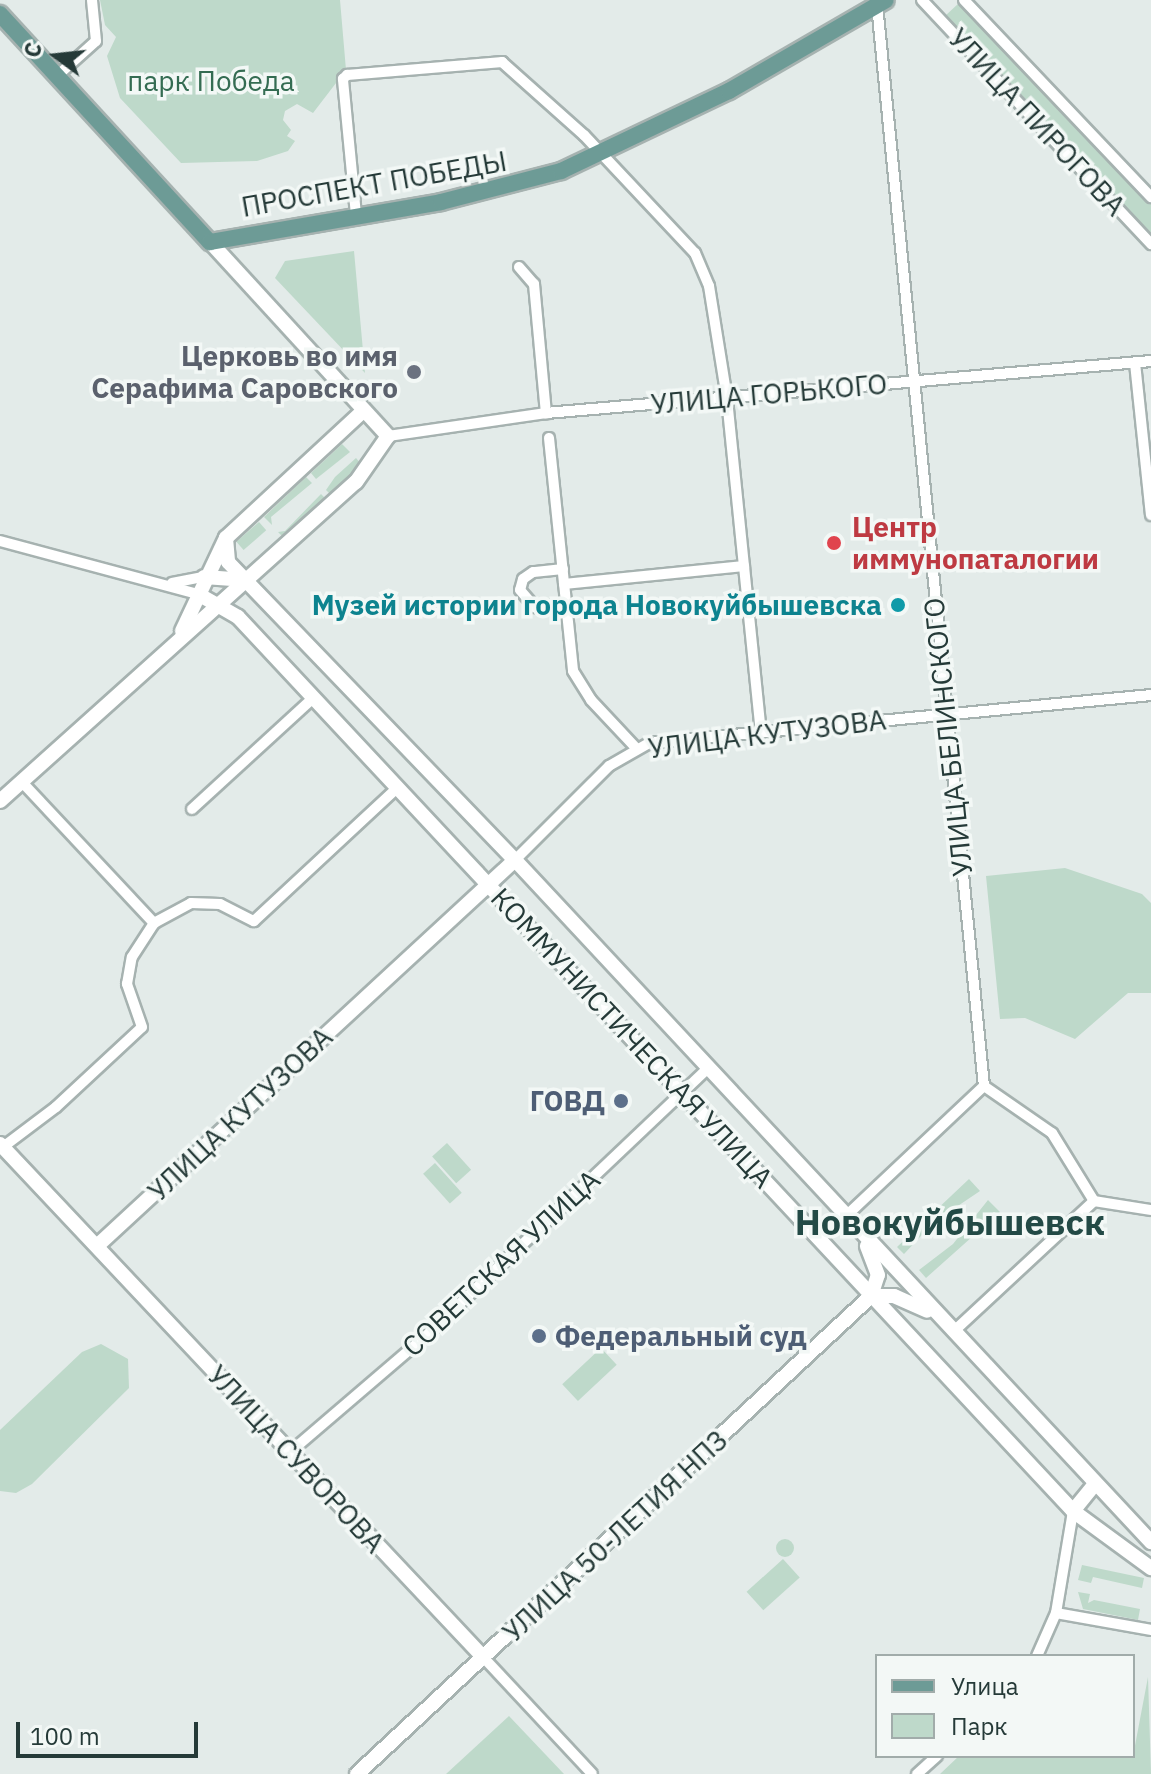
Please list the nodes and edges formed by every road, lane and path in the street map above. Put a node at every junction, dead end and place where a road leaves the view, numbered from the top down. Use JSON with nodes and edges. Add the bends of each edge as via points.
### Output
{"nodes":[{"id":1,"x":92,"y":0,"type":"edge"},
{"id":2,"x":922,"y":0,"type":"edge"},
{"id":3,"x":964,"y":0,"type":"edge"},
{"id":4,"x":882,"y":3,"type":"edge"},
{"id":5,"x":0,"y":14,"type":"edge"},
{"id":6,"x":57,"y":76,"type":"junction"},
{"id":7,"x":600,"y":152,"type":"junction"},
{"id":8,"x":1151,"y":197,"type":"edge"},
{"id":9,"x":356,"y":215,"type":"junction"},
{"id":10,"x":210,"y":242,"type":"junction"},
{"id":11,"x":1151,"y":244,"type":"edge"},
{"id":12,"x":519,"y":267,"type":"dead end"},
{"id":13,"x":1151,"y":361,"type":"edge"},
{"id":14,"x":1135,"y":363,"type":"junction"},
{"id":15,"x":912,"y":382,"type":"junction"},
{"id":16,"x":727,"y":399,"type":"junction"},
{"id":17,"x":361,"y":413,"type":"junction"},
{"id":18,"x":546,"y":413,"type":"junction"},
{"id":19,"x":388,"y":436,"type":"junction"},
{"id":20,"x":549,"y":438,"type":"dead end"},
{"id":21,"x":1151,"y":515,"type":"edge"},
{"id":22,"x":226,"y":538,"type":"junction"},
{"id":23,"x":0,"y":541,"type":"edge"},
{"id":24,"x":744,"y":566,"type":"junction"},
{"id":25,"x":563,"y":569,"type":"junction"},
{"id":26,"x":204,"y":577,"type":"junction"},
{"id":27,"x":247,"y":580,"type":"junction"},
{"id":28,"x":170,"y":583,"type":"junction"},
{"id":29,"x":564,"y":584,"type":"junction"},
{"id":30,"x":198,"y":594,"type":"junction"},
{"id":31,"x":220,"y":604,"type":"junction"},
{"id":32,"x":566,"y":604,"type":"junction"},
{"id":33,"x":180,"y":635,"type":"junction"},
{"id":34,"x":1151,"y":695,"type":"edge"},
{"id":35,"x":312,"y":699,"type":"junction"},
{"id":36,"x":945,"y":713,"type":"junction"},
{"id":37,"x":761,"y":733,"type":"junction"},
{"id":38,"x":637,"y":749,"type":"junction"},
{"id":39,"x":21,"y":781,"type":"junction"},
{"id":40,"x":398,"y":787,"type":"junction"},
{"id":41,"x":0,"y":801,"type":"edge"},
{"id":42,"x":192,"y":809,"type":"dead end"},
{"id":43,"x":515,"y":860,"type":"junction"},
{"id":44,"x":489,"y":884,"type":"junction"},
{"id":45,"x":154,"y":923,"type":"junction"},
{"id":46,"x":708,"y":1068,"type":"junction"},
{"id":47,"x":984,"y":1086,"type":"junction"},
{"id":48,"x":681,"y":1093,"type":"junction"},
{"id":49,"x":2,"y":1146,"type":"edge"},
{"id":50,"x":1094,"y":1201,"type":"junction"},
{"id":51,"x":1151,"y":1210,"type":"edge"},
{"id":52,"x":846,"y":1216,"type":"junction"},
{"id":53,"x":97,"y":1246,"type":"junction"},
{"id":54,"x":871,"y":1296,"type":"junction"},
{"id":55,"x":954,"y":1331,"type":"junction"},
{"id":56,"x":289,"y":1453,"type":"junction"},
{"id":57,"x":1095,"y":1484,"type":"junction"},
{"id":58,"x":1073,"y":1511,"type":"junction"},
{"id":59,"x":1151,"y":1542,"type":"edge"},
{"id":60,"x":1151,"y":1568,"type":"edge"},
{"id":61,"x":1056,"y":1613,"type":"junction"},
{"id":62,"x":1151,"y":1630,"type":"edge"},
{"id":63,"x":1038,"y":1654,"type":"edge"},
{"id":64,"x":484,"y":1658,"type":"junction"},
{"id":65,"x":935,"y":1758,"type":"edge"},
{"id":66,"x":357,"y":1774,"type":"edge"},
{"id":67,"x":592,"y":1774,"type":"edge"},
{"id":68,"x":917,"y":1774,"type":"edge"}],
"edges":[{"from":1,"to":6,"type":"street","via":[[96,41]]},
{"from":2,"to":11,"type":"street","name":"УЛИЦА ПИРОГОВА"},
{"from":3,"to":8,"type":"street","name":"УЛИЦА ПИРОГОВА"},
{"from":4,"to":7,"type":"main road","name":"ПРОСПЕКТ ПОБЕДЫ","via":[[729,91]]},
{"from":4,"to":15,"type":"street","name":"УЛИЦА БЕЛИНСКОГО"},
{"from":5,"to":6,"type":"main road"},
{"from":6,"to":10,"type":"main road"},
{"from":7,"to":9,"type":"main road","name":"ПРОСПЕКТ ПОБЕДЫ","via":[[512,188]]},
{"from":7,"to":9,"type":"street","via":[[502,62],[347,75],[343,79]]},
{"from":7,"to":16,"type":"street","via":[[703,267]]},
{"from":9,"to":10,"type":"main road","name":"ПРОСПЕКТ ПОБЕДЫ"},
{"from":10,"to":17,"type":"main road"},
{"from":12,"to":18,"type":"street","via":[[534,284]]},
{"from":13,"to":14,"type":"street","name":"УЛИЦА ГОРЬКОГО"},
{"from":14,"to":15,"type":"street","name":"УЛИЦА ГОРЬКОГО"},
{"from":14,"to":21,"type":"street"},
{"from":15,"to":16,"type":"street","name":"УЛИЦА ГОРЬКОГО"},
{"from":15,"to":36,"type":"street","name":"УЛИЦА БЕЛИНСКОГО"},
{"from":16,"to":18,"type":"street","name":"УЛИЦА ГОРЬКОГО"},
{"from":16,"to":24,"type":"street"},
{"from":17,"to":19,"type":"main road"},
{"from":17,"to":22,"type":"main road"},
{"from":18,"to":19,"type":"street","name":"УЛИЦА ГОРЬКОГО"},
{"from":19,"to":27,"type":"main road","via":[[356,482]]},
{"from":20,"to":25,"type":"street"},
{"from":22,"to":26,"type":"main road"},
{"from":22,"to":27,"type":"main road","name":"КОММУНИСТИЧЕСКАЯ УЛИЦА","via":[[225,557]]},
{"from":23,"to":28,"type":"street"},
{"from":24,"to":29,"type":"street"},
{"from":24,"to":37,"type":"street"},
{"from":25,"to":29,"type":"street"},
{"from":25,"to":32,"type":"street","via":[[533,572],[523,579],[520,590],[535,607]]},
{"from":26,"to":27,"type":"main road"},
{"from":26,"to":28,"type":"street"},
{"from":26,"to":30,"type":"main road"},
{"from":27,"to":31,"type":"main road"},
{"from":27,"to":43,"type":"main road","name":"КОММУНИСТИЧЕСКАЯ УЛИЦА"},
{"from":28,"to":30,"type":"street"},
{"from":29,"to":32,"type":"street"},
{"from":30,"to":31,"type":"main road","name":"КОММУНИСТИЧЕСКАЯ УЛИЦА"},
{"from":30,"to":33,"type":"main road"},
{"from":31,"to":33,"type":"main road"},
{"from":31,"to":35,"type":"main road","name":"КОММУНИСТИЧЕСКАЯ УЛИЦА"},
{"from":32,"to":38,"type":"street","via":[[573,671],[591,700]]},
{"from":33,"to":39,"type":"main road"},
{"from":34,"to":36,"type":"street","name":"УЛИЦА КУТУЗОВА"},
{"from":35,"to":40,"type":"main road","name":"КОММУНИСТИЧЕСКАЯ УЛИЦА"},
{"from":35,"to":42,"type":"street"},
{"from":36,"to":37,"type":"street","name":"УЛИЦА КУТУЗОВА"},
{"from":36,"to":47,"type":"street","name":"УЛИЦА БЕЛИНСКОГО"},
{"from":37,"to":38,"type":"street","name":"УЛИЦА КУТУЗОВА"},
{"from":38,"to":43,"type":"street","name":"УЛИЦА КУТУЗОВА","via":[[609,766]]},
{"from":39,"to":41,"type":"main road"},
{"from":39,"to":45,"type":"street"},
{"from":40,"to":44,"type":"main road","name":"КОММУНИСТИЧЕСКАЯ УЛИЦА"},
{"from":40,"to":45,"type":"street","via":[[254,921],[220,904],[191,903]]},
{"from":43,"to":44,"type":"main road","name":"УЛИЦА КУТУЗОВА"},
{"from":43,"to":46,"type":"main road","name":"КОММУНИСТИЧЕСКАЯ УЛИЦА"},
{"from":44,"to":48,"type":"main road","name":"КОММУНИСТИЧЕСКАЯ УЛИЦА"},
{"from":44,"to":53,"type":"main road","name":"УЛИЦА КУТУЗОВА"},
{"from":45,"to":49,"type":"street","via":[[132,957],[127,984],[142,1027],[56,1107]]},
{"from":46,"to":48,"type":"street","name":"СОВЕТСКАЯ УЛИЦА"},
{"from":46,"to":52,"type":"main road","name":"КОММУНИСТИЧЕСКАЯ УЛИЦА"},
{"from":47,"to":50,"type":"street","via":[[1052,1133]]},
{"from":47,"to":52,"type":"street"},
{"from":48,"to":54,"type":"main road","name":"КОММУНИСТИЧЕСКАЯ УЛИЦА"},
{"from":48,"to":56,"type":"street","name":"СОВЕТСКАЯ УЛИЦА","via":[[430,1332]]},
{"from":49,"to":53,"type":"main road","name":"УЛИЦА СУВОРОВА"},
{"from":50,"to":51,"type":"street"},
{"from":50,"to":55,"type":"street"},
{"from":52,"to":54,"type":"main road","via":[[876,1258],[878,1275]]},
{"from":52,"to":55,"type":"main road","name":"КОММУНИСТИЧЕСКАЯ УЛИЦА"},
{"from":53,"to":56,"type":"main road","name":"УЛИЦА СУВОРОВА"},
{"from":54,"to":55,"type":"main road","via":[[915,1303]]},
{"from":54,"to":58,"type":"main road","name":"КОММУНИСТИЧЕСКАЯ УЛИЦА"},
{"from":54,"to":64,"type":"main road","name":"УЛИЦА 50-ЛЕТИЯ НПЗ"},
{"from":55,"to":57,"type":"main road","name":"КОММУНИСТИЧЕСКАЯ УЛИЦА"},
{"from":56,"to":64,"type":"main road","name":"УЛИЦА СУВОРОВА"},
{"from":57,"to":58,"type":"main road"},
{"from":57,"to":59,"type":"main road","name":"КОММУНИСТИЧЕСКАЯ УЛИЦА"},
{"from":58,"to":60,"type":"main road","name":"КОММУНИСТИЧЕСКАЯ УЛИЦА"},
{"from":58,"to":61,"type":"street"},
{"from":61,"to":62,"type":"street"},
{"from":61,"to":63,"type":"street"},
{"from":64,"to":66,"type":"main road","name":"УЛИЦА 50-ЛЕТИЯ НПЗ"},
{"from":64,"to":67,"type":"street","name":"УЛИЦА СУВОРОВА"},
{"from":65,"to":68,"type":"street"}]}
